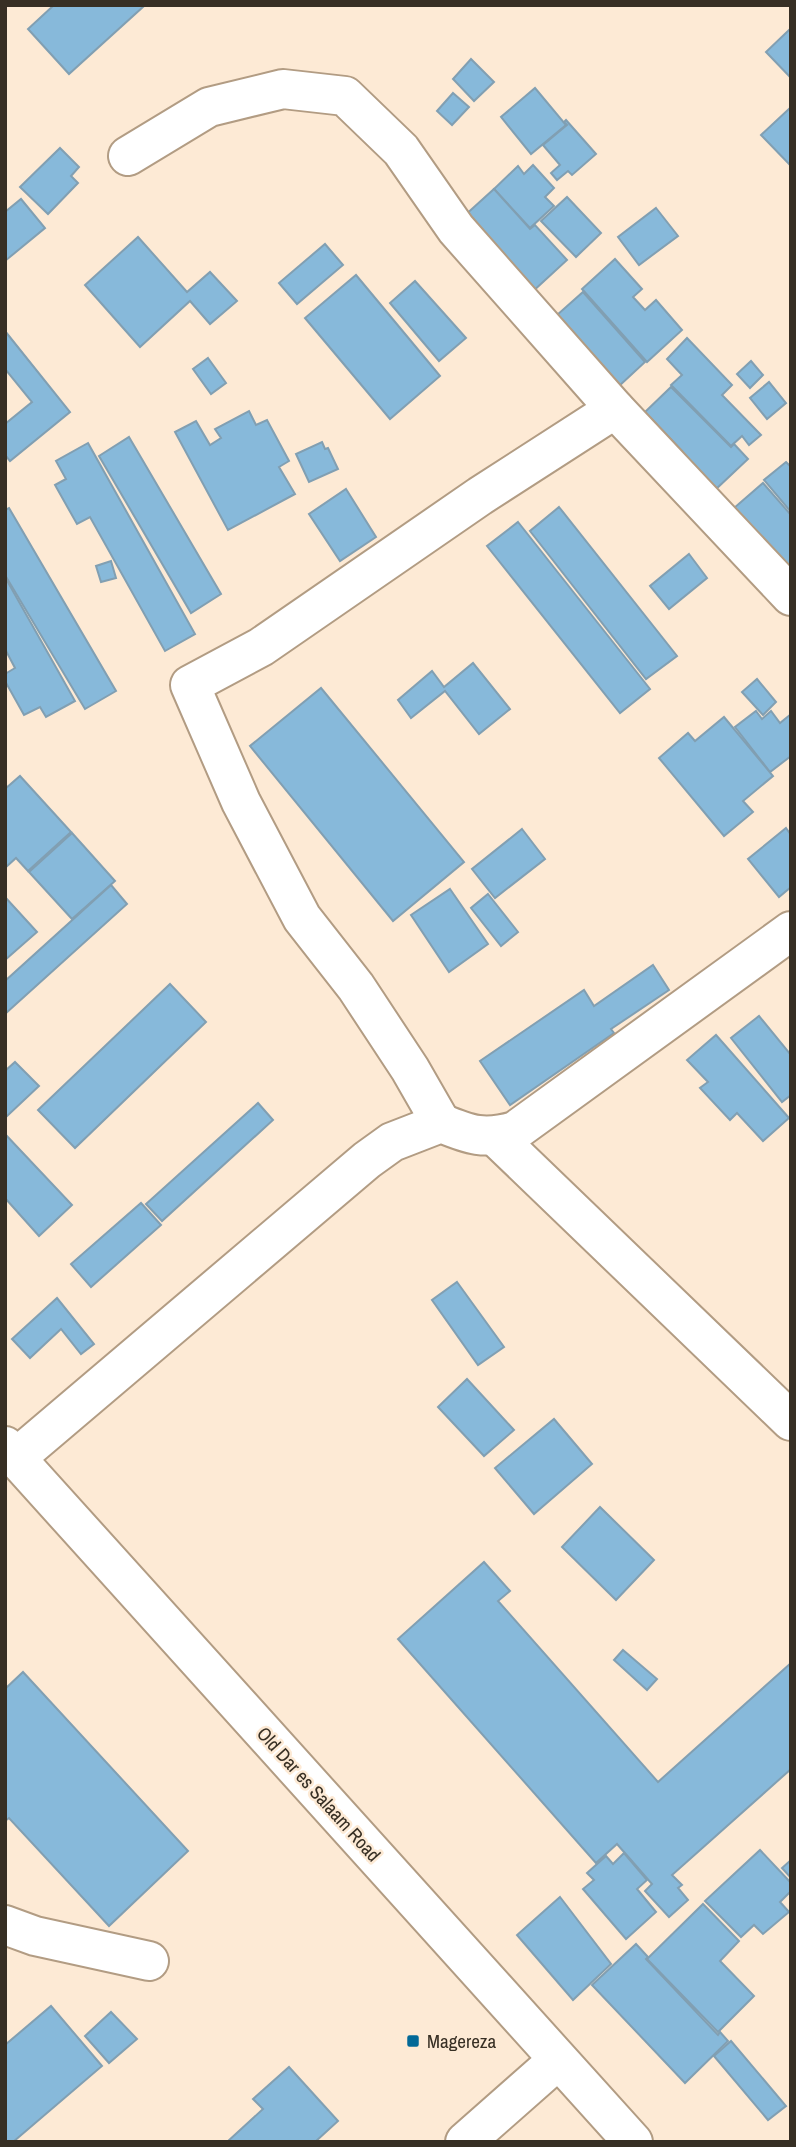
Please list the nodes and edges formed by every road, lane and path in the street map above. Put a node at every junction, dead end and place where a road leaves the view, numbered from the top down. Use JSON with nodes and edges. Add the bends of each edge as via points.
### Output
{"nodes":[{"id":1,"x":128,"y":156,"type":"dead end"},
{"id":2,"x":615,"y":409,"type":"junction"},
{"id":3,"x":791,"y":596,"type":"edge"},
{"id":4,"x":791,"y":931,"type":"edge"},
{"id":5,"x":441,"y":1123,"type":"junction"},
{"id":6,"x":496,"y":1137,"type":"junction"},
{"id":7,"x":791,"y":1421,"type":"edge"},
{"id":8,"x":10,"y":1452,"type":"edge"},
{"id":9,"x":5,"y":1925,"type":"edge"},
{"id":10,"x":149,"y":1961,"type":"dead end"},
{"id":11,"x":558,"y":2060,"type":"junction"},
{"id":12,"x":465,"y":2142,"type":"edge"},
{"id":13,"x":633,"y":2142,"type":"edge"}],
"edges":[{"from":1,"to":2,"type":"street","via":[[209,107],[284,89],[345,96],[401,150],[456,229]]},
{"from":2,"to":3,"type":"street"},
{"from":2,"to":5,"type":"street","via":[[261,647],[190,685],[241,802],[302,918],[356,987]]},
{"from":4,"to":6,"type":"street","via":[[515,1131]]},
{"from":5,"to":6,"type":"street","via":[[472,1135]]},
{"from":5,"to":8,"type":"street","via":[[392,1142],[367,1160]]},
{"from":6,"to":7,"type":"street"},
{"from":8,"to":11,"type":"street","name":"Old Dar es Salaam Road"},
{"from":9,"to":10,"type":"street"},
{"from":11,"to":12,"type":"street"},
{"from":11,"to":13,"type":"street","name":"Old Dar es Salaam Road"}]}
